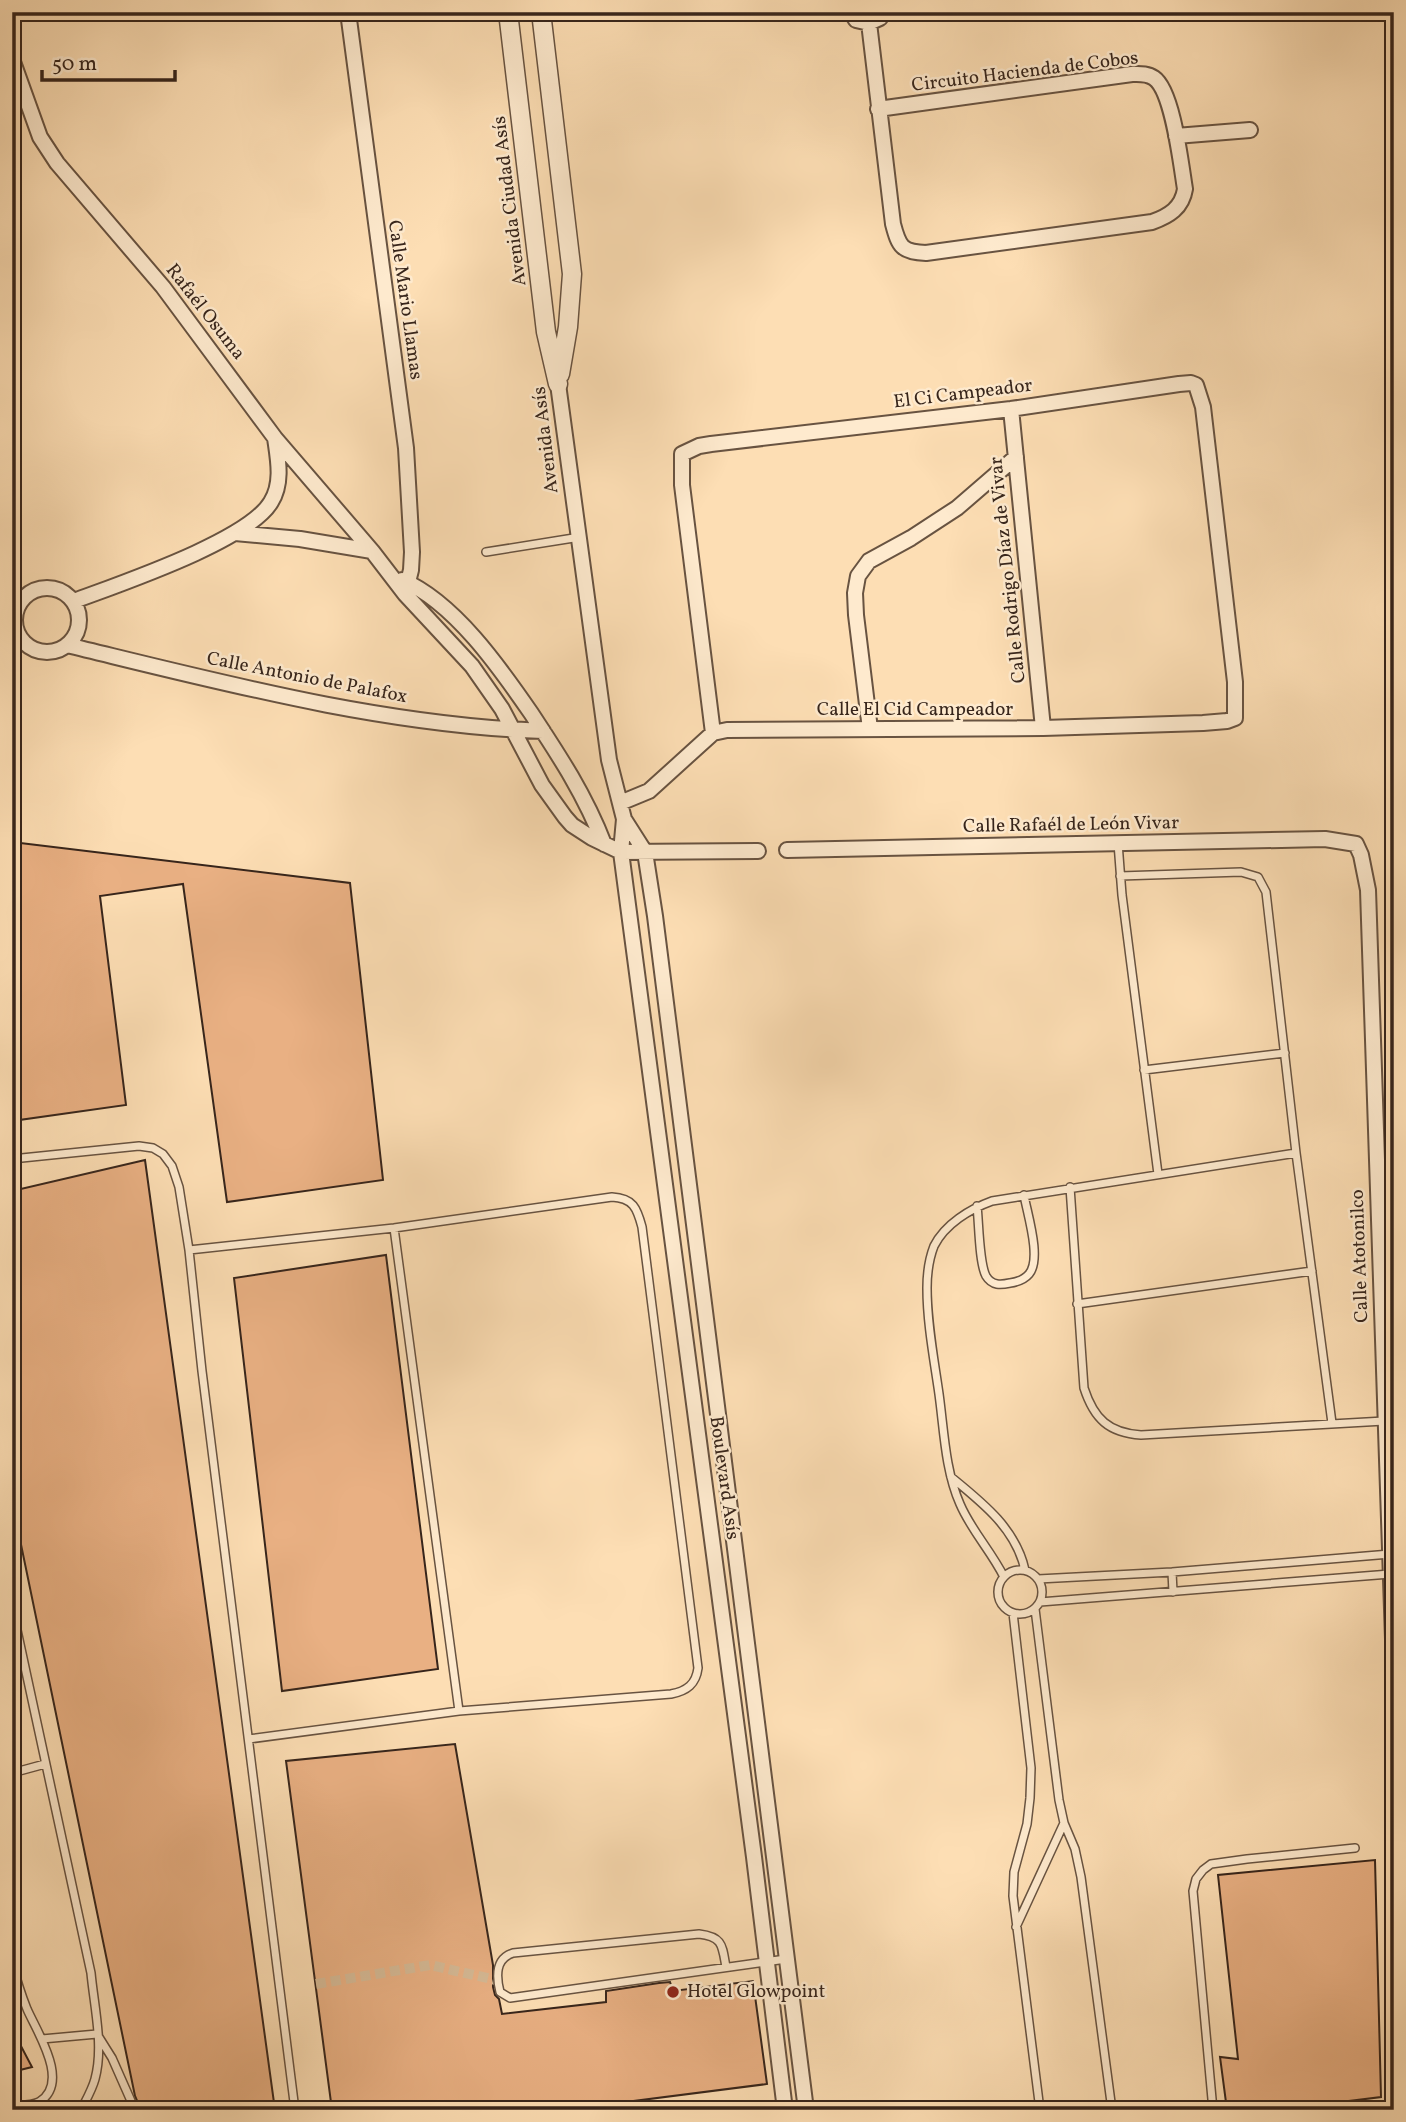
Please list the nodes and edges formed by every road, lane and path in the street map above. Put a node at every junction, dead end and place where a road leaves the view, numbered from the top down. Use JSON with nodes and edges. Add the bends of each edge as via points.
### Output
{"nodes":[{"id":1,"x":348,"y":12,"type":"edge"},
{"id":2,"x":508,"y":12,"type":"edge"},
{"id":3,"x":541,"y":12,"type":"edge"},
{"id":4,"x":851,"y":12,"type":"edge"},
{"id":5,"x":885,"y":12,"type":"edge"},
{"id":6,"x":869,"y":23,"type":"junction"},
{"id":7,"x":12,"y":59,"type":"edge"},
{"id":8,"x":878,"y":109,"type":"junction"},
{"id":9,"x":1250,"y":130,"type":"dead end"},
{"id":10,"x":1176,"y":136,"type":"junction"},
{"id":11,"x":558,"y":384,"type":"junction"},
{"id":12,"x":1011,"y":409,"type":"junction"},
{"id":13,"x":275,"y":438,"type":"junction"},
{"id":14,"x":1016,"y":457,"type":"junction"},
{"id":15,"x":235,"y":533,"type":"junction"},
{"id":16,"x":580,"y":537,"type":"junction"},
{"id":17,"x":372,"y":551,"type":"junction"},
{"id":18,"x":486,"y":552,"type":"dead end"},
{"id":19,"x":407,"y":588,"type":"junction"},
{"id":20,"x":19,"y":593,"type":"edge"},
{"id":21,"x":74,"y":601,"type":"junction"},
{"id":22,"x":16,"y":636,"type":"edge"},
{"id":23,"x":67,"y":645,"type":"junction"},
{"id":24,"x":1235,"y":718,"type":"joint"},
{"id":25,"x":870,"y":729,"type":"junction"},
{"id":26,"x":1043,"y":729,"type":"junction"},
{"id":27,"x":512,"y":730,"type":"junction"},
{"id":28,"x":543,"y":731,"type":"junction"},
{"id":29,"x":713,"y":733,"type":"junction"},
{"id":30,"x":620,"y":803,"type":"junction"},
{"id":31,"x":624,"y":819,"type":"junction"},
{"id":32,"x":1118,"y":843,"type":"junction"},
{"id":33,"x":604,"y":844,"type":"junction"},
{"id":34,"x":1356,"y":844,"type":"joint"},
{"id":35,"x":787,"y":850,"type":"dead end"},
{"id":36,"x":758,"y":851,"type":"dead end"},
{"id":37,"x":621,"y":852,"type":"junction"},
{"id":38,"x":645,"y":852,"type":"junction"},
{"id":39,"x":1120,"y":876,"type":"junction"},
{"id":40,"x":670,"y":1034,"type":"junction"},
{"id":41,"x":646,"y":1038,"type":"junction"},
{"id":42,"x":1285,"y":1053,"type":"junction"},
{"id":43,"x":1144,"y":1070,"type":"junction"},
{"id":44,"x":1296,"y":1153,"type":"junction"},
{"id":45,"x":12,"y":1159,"type":"edge"},
{"id":46,"x":1158,"y":1174,"type":"junction"},
{"id":47,"x":688,"y":1178,"type":"junction"},
{"id":48,"x":665,"y":1183,"type":"junction"},
{"id":49,"x":1070,"y":1187,"type":"junction"},
{"id":50,"x":1024,"y":1195,"type":"junction"},
{"id":51,"x":977,"y":1206,"type":"junction"},
{"id":52,"x":394,"y":1228,"type":"junction"},
{"id":53,"x":189,"y":1250,"type":"junction"},
{"id":54,"x":1312,"y":1270,"type":"junction"},
{"id":55,"x":1077,"y":1304,"type":"junction"},
{"id":56,"x":1384,"y":1421,"type":"junction"},
{"id":57,"x":1332,"y":1423,"type":"junction"},
{"id":58,"x":950,"y":1477,"type":"junction"},
{"id":59,"x":1390,"y":1554,"type":"junction"},
{"id":60,"x":1025,"y":1570,"type":"junction"},
{"id":61,"x":1172,"y":1572,"type":"junction"},
{"id":62,"x":737,"y":1573,"type":"junction"},
{"id":63,"x":1390,"y":1574,"type":"junction"},
{"id":64,"x":717,"y":1576,"type":"junction"},
{"id":65,"x":1004,"y":1577,"type":"junction"},
{"id":66,"x":1038,"y":1579,"type":"junction"},
{"id":67,"x":1173,"y":1592,"type":"junction"},
{"id":68,"x":1037,"y":1606,"type":"junction"},
{"id":69,"x":12,"y":1607,"type":"edge"},
{"id":70,"x":1013,"y":1613,"type":"junction"},
{"id":71,"x":1394,"y":1669,"type":"edge"},
{"id":72,"x":459,"y":1711,"type":"junction"},
{"id":73,"x":248,"y":1739,"type":"junction"},
{"id":74,"x":45,"y":1764,"type":"junction"},
{"id":75,"x":12,"y":1773,"type":"edge"},
{"id":76,"x":1064,"y":1823,"type":"junction"},
{"id":77,"x":1355,"y":1848,"type":"dead end"},
{"id":78,"x":1016,"y":1928,"type":"junction"},
{"id":79,"x":786,"y":1959,"type":"junction"},
{"id":80,"x":12,"y":1962,"type":"edge"},
{"id":81,"x":767,"y":1963,"type":"junction"},
{"id":82,"x":726,"y":1967,"type":"junction"},
{"id":83,"x":97,"y":2034,"type":"junction"},
{"id":84,"x":42,"y":2039,"type":"junction"},
{"id":85,"x":12,"y":2105,"type":"edge"},
{"id":86,"x":81,"y":2110,"type":"edge"},
{"id":87,"x":135,"y":2110,"type":"edge"},
{"id":88,"x":295,"y":2110,"type":"edge"},
{"id":89,"x":785,"y":2110,"type":"edge"},
{"id":90,"x":806,"y":2110,"type":"edge"},
{"id":91,"x":1040,"y":2110,"type":"edge"},
{"id":92,"x":1112,"y":2110,"type":"edge"},
{"id":93,"x":1213,"y":2110,"type":"edge"}],
"edges":[{"from":1,"to":19,"type":"street","name":"Calle Mario Llamas","via":[[406,448],[412,552]]},
{"from":2,"to":11,"type":"street","name":"Avenida Ciudad Asís","via":[[547,332]]},
{"from":3,"to":11,"type":"street","name":"Avenida Asís","via":[[572,274]]},
{"from":4,"to":6,"type":"street","via":[[856,20]]},
{"from":5,"to":6,"type":"street"},
{"from":6,"to":8,"type":"street","name":"Circuito Hacienda de Cobos"},
{"from":7,"to":13,"type":"street","name":"Rafaél Osuma","via":[[40,137],[57,163],[163,287]]},
{"from":8,"to":10,"type":"street","name":"Circuito Hacienda de Cobos","via":[[1145,74],[1154,78],[1166,95]]},
{"from":8,"to":10,"type":"street","name":"Circuito Hacienda de Cobos","via":[[893,225],[903,248],[912,252],[1162,219],[1179,206],[1185,189]]},
{"from":9,"to":10,"type":"street"},
{"from":11,"to":16,"type":"street","name":"Avenida Asís"},
{"from":12,"to":14,"type":"street","name":"Calle Rodrigo Díaz de Vivar"},
{"from":12,"to":24,"type":"street","name":"El Ci Campeador","via":[[1196,385],[1203,407],[1234,668]]},
{"from":12,"to":29,"type":"street","name":"El Ci Campeador","via":[[711,444],[682,454]]},
{"from":13,"to":15,"type":"street","via":[[277,489],[259,516]]},
{"from":13,"to":17,"type":"street","name":"Rafaél Osuma"},
{"from":14,"to":25,"type":"street","via":[[957,508],[869,561],[858,576],[856,615]]},
{"from":14,"to":26,"type":"street","name":"Calle Rodrigo Díaz de Vivar"},
{"from":15,"to":17,"type":"street"},
{"from":15,"to":21,"type":"street"},
{"from":16,"to":18,"type":"lane"},
{"from":16,"to":30,"type":"street","name":"Avenida Asís","via":[[609,760]]},
{"from":17,"to":19,"type":"street","name":"Rafaél Osuma"},
{"from":19,"to":27,"type":"street","name":"Rafaél Osuma","via":[[472,666]]},
{"from":19,"to":28,"type":"street","name":"Rafaél Osuma","via":[[442,606],[488,654]]},
{"from":20,"to":21,"type":"street","via":[[52,587]]},
{"from":20,"to":22,"type":"street"},
{"from":21,"to":23,"type":"street","via":[[80,624]]},
{"from":22,"to":23,"type":"street","via":[[45,652]]},
{"from":23,"to":27,"type":"street","name":"Calle Antonio de Palafox","via":[[362,712]]},
{"from":24,"to":26,"type":"street","name":"Calle El Cid Campeador"},
{"from":25,"to":26,"type":"street","name":"Calle El Cid Campeador"},
{"from":25,"to":29,"type":"street","name":"Calle El Cid Campeador"},
{"from":27,"to":28,"type":"street","name":"Calle Antonio de Palafox"},
{"from":27,"to":33,"type":"street","name":"Rafaél Osuma","via":[[565,817]]},
{"from":28,"to":33,"type":"street","name":"Rafaél Osuma","via":[[583,795]]},
{"from":29,"to":30,"type":"street","via":[[649,791]]},
{"from":30,"to":31,"type":"street","name":"Avenida Asís"},
{"from":31,"to":37,"type":"street","name":"Avenida Asís"},
{"from":31,"to":38,"type":"street","name":"Avenida Asís"},
{"from":32,"to":34,"type":"street","name":"Calle Rafaél de León Vivar","via":[[1325,839]]},
{"from":32,"to":35,"type":"street","name":"Calle Rafaél de León Vivar"},
{"from":32,"to":39,"type":"lane"},
{"from":33,"to":37,"type":"street","name":"Rafaél Osuma"},
{"from":34,"to":56,"type":"street","name":"Calle Atotonilco","via":[[1368,890]]},
{"from":36,"to":38,"type":"street"},
{"from":37,"to":38,"type":"street"},
{"from":37,"to":41,"type":"street","name":"Boulevard Asís"},
{"from":38,"to":40,"type":"street","name":"Boulevard Asís"},
{"from":39,"to":42,"type":"lane","via":[[1241,872],[1258,877],[1266,891]]},
{"from":39,"to":43,"type":"lane"},
{"from":40,"to":41,"type":"street"},
{"from":40,"to":47,"type":"street","name":"Boulevard Asís"},
{"from":41,"to":48,"type":"street","name":"Boulevard Asís"},
{"from":42,"to":43,"type":"lane"},
{"from":42,"to":44,"type":"lane"},
{"from":43,"to":46,"type":"lane"},
{"from":44,"to":46,"type":"lane"},
{"from":44,"to":54,"type":"lane"},
{"from":45,"to":53,"type":"lane","via":[[153,1147],[172,1167],[179,1187]]},
{"from":46,"to":49,"type":"lane"},
{"from":47,"to":48,"type":"street"},
{"from":47,"to":62,"type":"street","name":"Boulevard Asís"},
{"from":48,"to":64,"type":"street","name":"Boulevard Asís"},
{"from":49,"to":50,"type":"lane"},
{"from":49,"to":55,"type":"lane"},
{"from":50,"to":51,"type":"lane"},
{"from":50,"to":51,"type":"lane","via":[[1035,1258],[1029,1275],[1020,1281],[1001,1285],[987,1279]]},
{"from":51,"to":58,"type":"lane","via":[[947,1228],[929,1265],[928,1314]]},
{"from":52,"to":53,"type":"lane"},
{"from":52,"to":72,"type":"lane"},
{"from":52,"to":72,"type":"lane","via":[[612,1197],[630,1202],[639,1217],[644,1246],[697,1676],[688,1688],[671,1695]]},
{"from":53,"to":73,"type":"lane"},
{"from":54,"to":55,"type":"lane"},
{"from":54,"to":57,"type":"lane"},
{"from":55,"to":57,"type":"lane","via":[[1084,1388],[1090,1406],[1112,1429],[1141,1435]]},
{"from":56,"to":57,"type":"lane"},
{"from":56,"to":59,"type":"street","name":"Calle Atotonilco"},
{"from":58,"to":60,"type":"lane","via":[[1004,1526]]},
{"from":58,"to":65,"type":"lane","via":[[968,1519]]},
{"from":59,"to":61,"type":"lane"},
{"from":59,"to":63,"type":"street","name":"Calle Atotonilco"},
{"from":60,"to":65,"type":"lane"},
{"from":60,"to":66,"type":"lane"},
{"from":61,"to":66,"type":"lane"},
{"from":61,"to":67,"type":"lane"},
{"from":62,"to":64,"type":"street"},
{"from":62,"to":79,"type":"street","name":"Boulevard Asís"},
{"from":63,"to":67,"type":"lane"},
{"from":63,"to":71,"type":"street","name":"Calle Atotonilco"},
{"from":64,"to":81,"type":"street","name":"Boulevard Asís"},
{"from":65,"to":70,"type":"lane","via":[[998,1597]]},
{"from":66,"to":68,"type":"lane","via":[[1042,1586]]},
{"from":67,"to":68,"type":"lane"},
{"from":68,"to":70,"type":"lane","via":[[1020,1615]]},
{"from":68,"to":76,"type":"lane","via":[[1054,1776]]},
{"from":69,"to":74,"type":"lane"},
{"from":70,"to":78,"type":"lane","via":[[1031,1768],[1027,1824],[1014,1872]]},
{"from":72,"to":73,"type":"lane"},
{"from":73,"to":88,"type":"lane"},
{"from":74,"to":75,"type":"lane"},
{"from":74,"to":83,"type":"lane","via":[[90,1973]]},
{"from":76,"to":78,"type":"lane"},
{"from":76,"to":92,"type":"lane","via":[[1081,1877]]},
{"from":77,"to":93,"type":"lane","via":[[1211,1864],[1195,1879]]},
{"from":78,"to":91,"type":"lane"},
{"from":79,"to":81,"type":"lane"},
{"from":79,"to":90,"type":"street","name":"Boulevard Asís"},
{"from":80,"to":84,"type":"lane"},
{"from":81,"to":82,"type":"lane"},
{"from":81,"to":89,"type":"street","name":"Boulevard Asís"},
{"from":82,"to":82,"type":"lane","via":[[719,1941],[699,1934],[513,1953],[497,1967],[500,1992],[510,1998]]},
{"from":83,"to":84,"type":"lane"},
{"from":83,"to":86,"type":"lane","via":[[95,2080]]},
{"from":83,"to":87,"type":"lane","via":[[113,2058]]},
{"from":84,"to":85,"type":"lane","via":[[52,2075],[47,2095],[33,2104]]}]}
